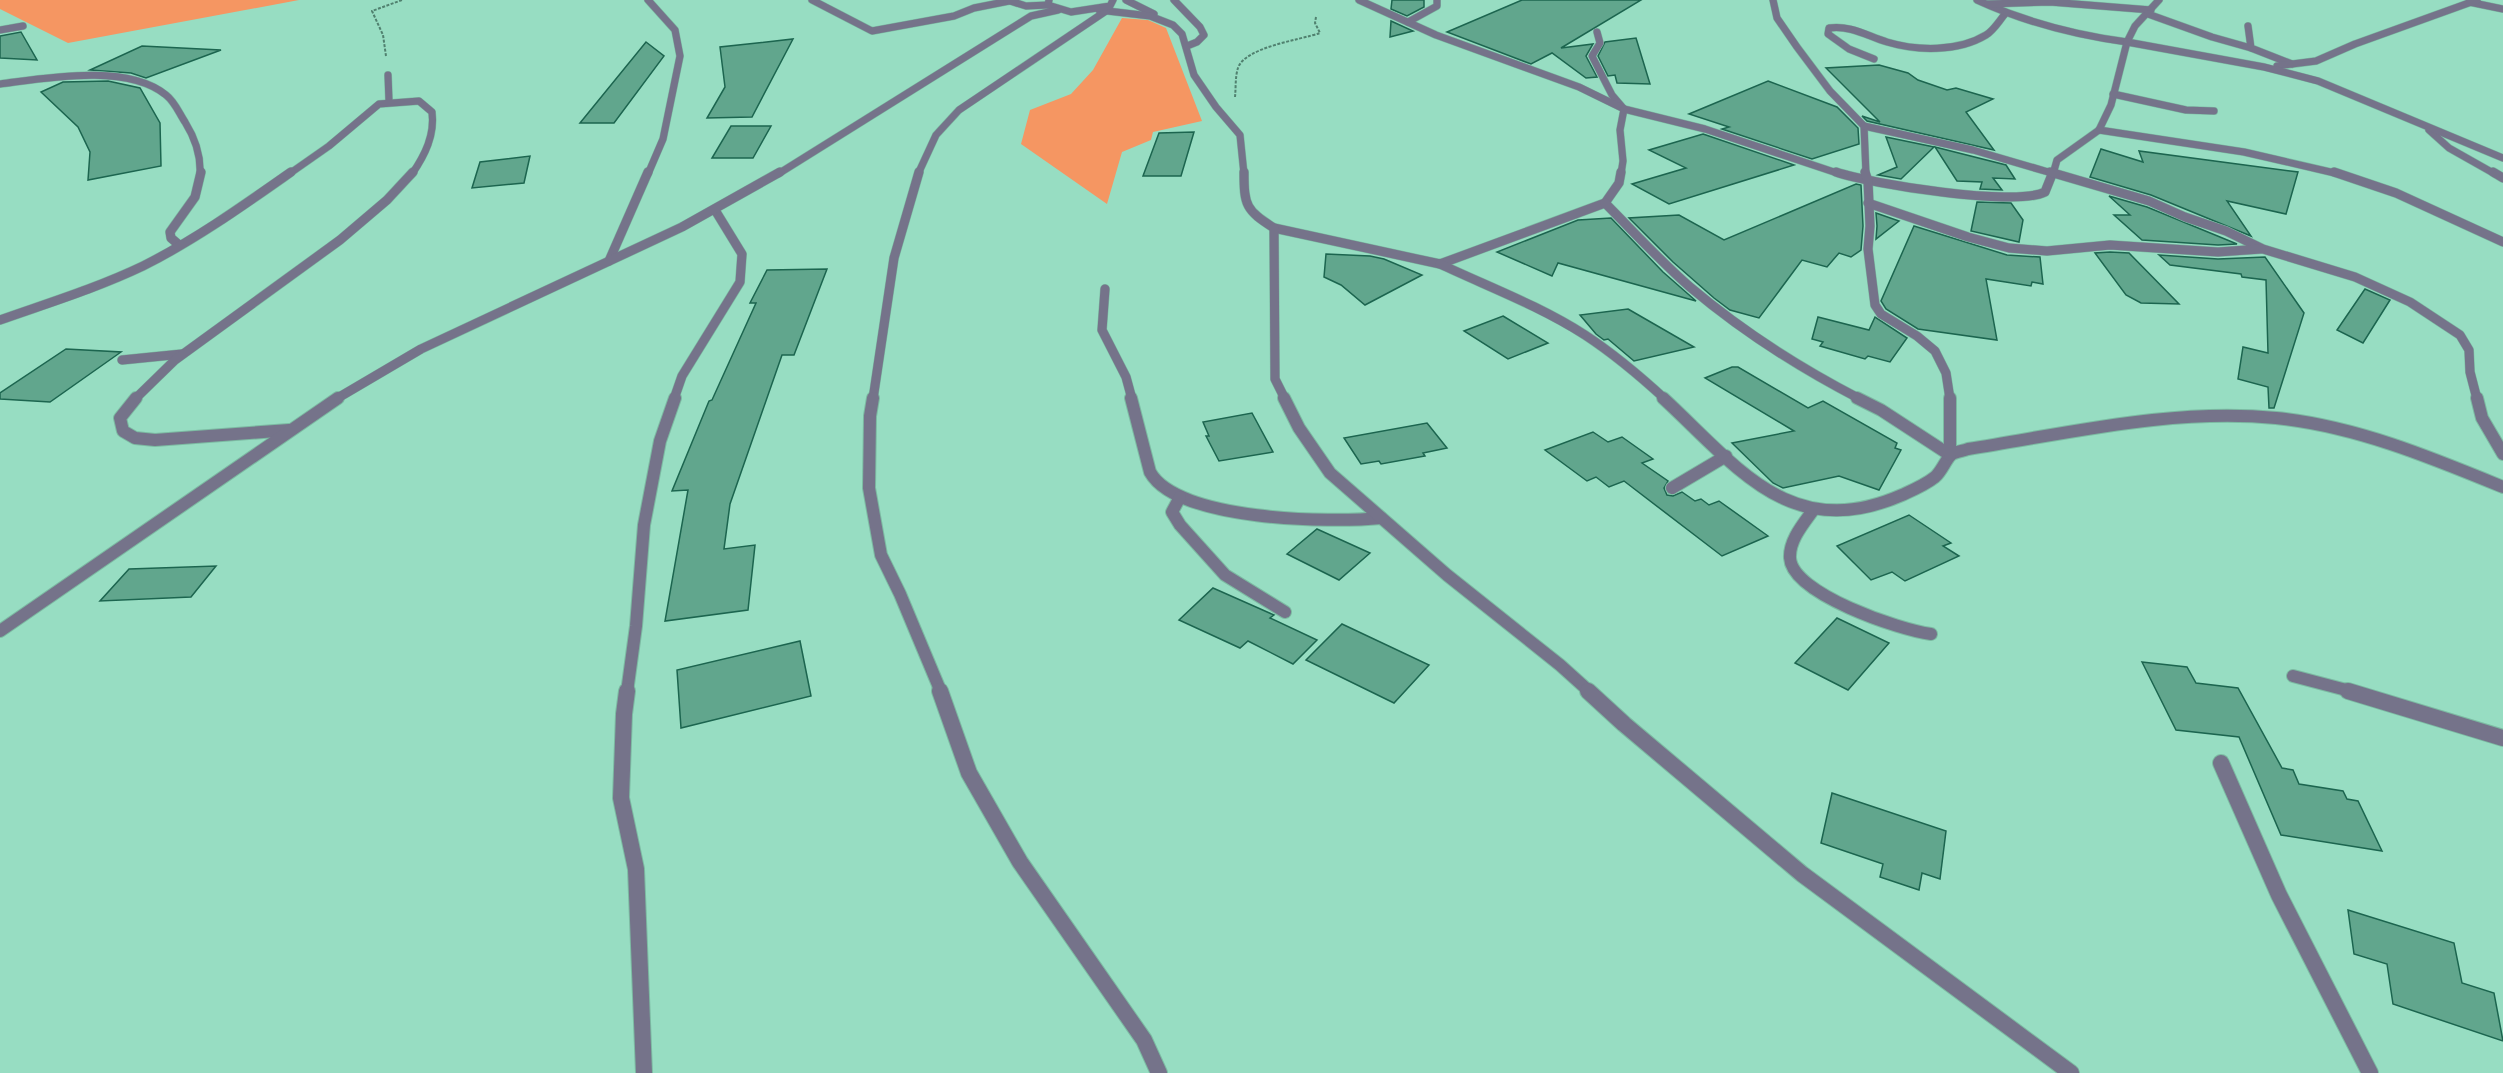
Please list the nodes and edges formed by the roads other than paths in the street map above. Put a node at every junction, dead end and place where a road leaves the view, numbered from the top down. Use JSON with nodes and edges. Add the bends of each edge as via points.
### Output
{"nodes":[{"id":1,"x":648,"y":0,"type":"edge"},
{"id":2,"x":812,"y":0,"type":"edge"},
{"id":3,"x":1008,"y":0,"type":"edge"},
{"id":4,"x":1126,"y":0,"type":"edge"},
{"id":5,"x":1174,"y":0,"type":"edge"},
{"id":6,"x":1359,"y":0,"type":"edge"},
{"id":7,"x":1437,"y":0,"type":"edge"},
{"id":8,"x":1773,"y":0,"type":"edge"},
{"id":9,"x":1977,"y":0,"type":"edge"},
{"id":10,"x":2159,"y":0,"type":"edge"},
{"id":11,"x":2473,"y":1,"type":"edge"},
{"id":12,"x":1048,"y":3,"type":"edge"},
{"id":13,"x":1986,"y":4,"type":"junction"},
{"id":14,"x":1106,"y":7,"type":"edge"},
{"id":15,"x":2503,"y":9,"type":"edge"},
{"id":16,"x":1058,"y":10,"type":"junction"},
{"id":17,"x":2150,"y":12,"type":"junction"},
{"id":18,"x":2005,"y":14,"type":"junction"},
{"id":19,"x":1408,"y":22,"type":"junction"},
{"id":20,"x":1171,"y":23,"type":"junction"},
{"id":21,"x":23,"y":26,"type":"dead end"},
{"id":22,"x":2248,"y":26,"type":"dead end"},
{"id":23,"x":0,"y":30,"type":"edge"},
{"id":24,"x":1597,"y":32,"type":"dead end"},
{"id":25,"x":2127,"y":42,"type":"junction"},
{"id":26,"x":1187,"y":46,"type":"junction"},
{"id":27,"x":2251,"y":48,"type":"junction"},
{"id":28,"x":1874,"y":58,"type":"dead end"},
{"id":29,"x":2296,"y":65,"type":"junction"},
{"id":30,"x":2264,"y":68,"type":"junction"},
{"id":31,"x":388,"y":75,"type":"road end"},
{"id":32,"x":0,"y":84,"type":"edge"},
{"id":33,"x":2113,"y":94,"type":"junction"},
{"id":34,"x":390,"y":101,"type":"junction"},
{"id":35,"x":1624,"y":109,"type":"junction"},
{"id":36,"x":2214,"y":111,"type":"dead end"},
{"id":37,"x":1864,"y":126,"type":"junction"},
{"id":38,"x":2426,"y":126,"type":"junction"},
{"id":39,"x":2099,"y":130,"type":"junction"},
{"id":40,"x":2503,"y":158,"type":"edge"},
{"id":41,"x":2051,"y":174,"type":"junction"},
{"id":42,"x":2503,"y":178,"type":"edge"},
{"id":43,"x":1868,"y":181,"type":"junction"},
{"id":44,"x":1605,"y":203,"type":"junction"},
{"id":45,"x":1869,"y":203,"type":"junction"},
{"id":46,"x":715,"y":210,"type":"junction"},
{"id":47,"x":1274,"y":228,"type":"junction"},
{"id":48,"x":2503,"y":242,"type":"edge"},
{"id":49,"x":178,"y":244,"type":"junction"},
{"id":50,"x":2263,"y":249,"type":"junction"},
{"id":51,"x":609,"y":261,"type":"junction"},
{"id":52,"x":1440,"y":264,"type":"junction"},
{"id":53,"x":1105,"y":289,"type":"dead end"},
{"id":54,"x":0,"y":320,"type":"edge"},
{"id":55,"x":182,"y":354,"type":"junction"},
{"id":56,"x":122,"y":360,"type":"dead end"},
{"id":57,"x":289,"y":430,"type":"junction"},
{"id":58,"x":2503,"y":454,"type":"edge"},
{"id":59,"x":1950,"y":455,"type":"junction"},
{"id":60,"x":1726,"y":456,"type":"junction"},
{"id":61,"x":2497,"y":485,"type":"edge"},
{"id":62,"x":1672,"y":488,"type":"dead end"},
{"id":63,"x":2503,"y":496,"type":"edge"},
{"id":64,"x":1180,"y":497,"type":"junction"},
{"id":65,"x":1814,"y":509,"type":"junction"},
{"id":66,"x":1381,"y":518,"type":"junction"},
{"id":67,"x":1285,"y":612,"type":"dead end"},
{"id":68,"x":0,"y":632,"type":"edge"},
{"id":69,"x":1931,"y":634,"type":"dead end"},
{"id":70,"x":2293,"y":676,"type":"dead end"},
{"id":71,"x":2503,"y":738,"type":"edge"},
{"id":72,"x":2221,"y":763,"type":"dead end"},
{"id":73,"x":644,"y":1073,"type":"edge"},
{"id":74,"x":1159,"y":1073,"type":"edge"},
{"id":75,"x":2071,"y":1073,"type":"edge"},
{"id":76,"x":2370,"y":1073,"type":"edge"}],
"edges":[{"from":1,"to":51,"type":"street","via":[[675,30],[680,56],[663,139]]},
{"from":2,"to":3,"type":"street","via":[[872,31],[954,16]]},
{"from":3,"to":12,"type":"street","via":[[1026,6]]},
{"from":4,"to":20,"type":"street"},
{"from":5,"to":26,"type":"street","via":[[1204,35]]},
{"from":6,"to":19,"type":"street"},
{"from":7,"to":19,"type":"street","via":[[1433,10]]},
{"from":8,"to":37,"type":"street","via":[[1778,18],[1797,47],[1830,91]]},
{"from":9,"to":13,"type":"street"},
{"from":10,"to":17,"type":"street"},
{"from":11,"to":15,"type":"street"},
{"from":11,"to":29,"type":"street","via":[[2316,61]]},
{"from":12,"to":16,"type":"street"},
{"from":13,"to":17,"type":"street","via":[[2042,2]]},
{"from":13,"to":18,"type":"street"},
{"from":14,"to":16,"type":"street","via":[[1082,12]]},
{"from":14,"to":20,"type":"street"},
{"from":14,"to":74,"type":"street","via":[[959,110],[936,135],[921,165],[894,258],[870,416],[869,488],[881,555],[937,681],[969,773],[1020,862],[1144,1040]]},
{"from":16,"to":46,"type":"street","via":[[1031,16],[840,137]]},
{"from":17,"to":25,"type":"street"},
{"from":17,"to":27,"type":"street","via":[[2208,38]]},
{"from":18,"to":25,"type":"street","via":[[2066,32]]},
{"from":18,"to":28,"type":"street","via":[[1987,34],[1956,45],[1916,47],[1887,42],[1851,27],[1829,28],[1828,34],[1836,42]]},
{"from":19,"to":35,"type":"street","via":[[1579,87]]},
{"from":20,"to":26,"type":"street","via":[[1179,28]]},
{"from":21,"to":23,"type":"street"},
{"from":22,"to":27,"type":"street"},
{"from":24,"to":35,"type":"street","via":[[1600,43],[1592,56],[1612,95]]},
{"from":25,"to":30,"type":"street"},
{"from":25,"to":33,"type":"street"},
{"from":26,"to":47,"type":"street","via":[[1187,59],[1195,76],[1239,134],[1251,212]]},
{"from":27,"to":29,"type":"street"},
{"from":29,"to":30,"type":"street"},
{"from":30,"to":38,"type":"street","via":[[2318,81]]},
{"from":31,"to":34,"type":"street"},
{"from":32,"to":49,"type":"street","via":[[98,76],[150,85],[167,96],[196,137],[202,174],[197,195],[170,232]]},
{"from":33,"to":36,"type":"street","via":[[2186,110]]},
{"from":33,"to":39,"type":"street"},
{"from":34,"to":49,"type":"street","via":[[369,110],[329,146],[235,211]]},
{"from":34,"to":55,"type":"street","via":[[418,101],[432,112],[431,136],[409,178],[346,235]]},
{"from":35,"to":43,"type":"street","via":[[1705,129]]},
{"from":35,"to":44,"type":"street","via":[[1619,183]]},
{"from":37,"to":41,"type":"street","via":[[1973,150]]},
{"from":37,"to":43,"type":"street","via":[[1864,168]]},
{"from":38,"to":40,"type":"street"},
{"from":38,"to":42,"type":"street","via":[[2449,148]]},
{"from":39,"to":41,"type":"street","via":[[2057,160]]},
{"from":39,"to":48,"type":"street","via":[[2259,155],[2331,171],[2390,190]]},
{"from":41,"to":43,"type":"street","via":[[2045,192],[2025,197],[1939,192]]},
{"from":41,"to":50,"type":"street","via":[[2149,201]]},
{"from":43,"to":45,"type":"street"},
{"from":44,"to":52,"type":"street"},
{"from":44,"to":59,"type":"street","via":[[1690,287],[1739,325],[1811,374],[1881,410]]},
{"from":45,"to":50,"type":"street","via":[[2009,248],[2046,251],[2110,245],[2218,252]]},
{"from":45,"to":59,"type":"street","via":[[1868,249],[1875,305],[1881,314],[1934,350],[1946,367]]},
{"from":46,"to":51,"type":"street"},
{"from":46,"to":73,"type":"street","via":[[742,254],[741,275],[731,299],[682,376],[660,441],[644,525],[624,714],[621,798],[636,869]]},
{"from":47,"to":52,"type":"street"},
{"from":47,"to":66,"type":"street","via":[[1275,379],[1299,428],[1330,473]]},
{"from":49,"to":54,"type":"street","via":[[120,277]]},
{"from":50,"to":58,"type":"street","via":[[2380,288],[2410,302],[2460,335],[2469,350],[2470,372],[2482,418]]},
{"from":51,"to":57,"type":"street","via":[[425,346]]},
{"from":52,"to":60,"type":"street","via":[[1550,316],[1601,346]]},
{"from":53,"to":64,"type":"street","via":[[1102,330],[1127,380],[1151,476]]},
{"from":55,"to":56,"type":"street"},
{"from":55,"to":57,"type":"street","via":[[138,394],[120,418],[123,431],[135,438],[155,440]]},
{"from":57,"to":68,"type":"street"},
{"from":59,"to":61,"type":"street","via":[[2131,422],[2206,416],[2277,418],[2339,429]]},
{"from":59,"to":65,"type":"street","via":[[1946,466],[1926,484],[1886,501],[1855,511]]},
{"from":60,"to":62,"type":"street"},
{"from":60,"to":65,"type":"street","via":[[1768,491]]},
{"from":61,"to":63,"type":"street"},
{"from":64,"to":66,"type":"street","via":[[1286,520]]},
{"from":64,"to":67,"type":"street","via":[[1172,512],[1225,575]]},
{"from":65,"to":69,"type":"street","via":[[1794,538],[1792,566],[1798,576],[1852,608],[1918,634]]},
{"from":66,"to":75,"type":"street","via":[[1560,665],[1802,874]]},
{"from":70,"to":71,"type":"street"},
{"from":72,"to":76,"type":"street","via":[[2279,895]]}]}
